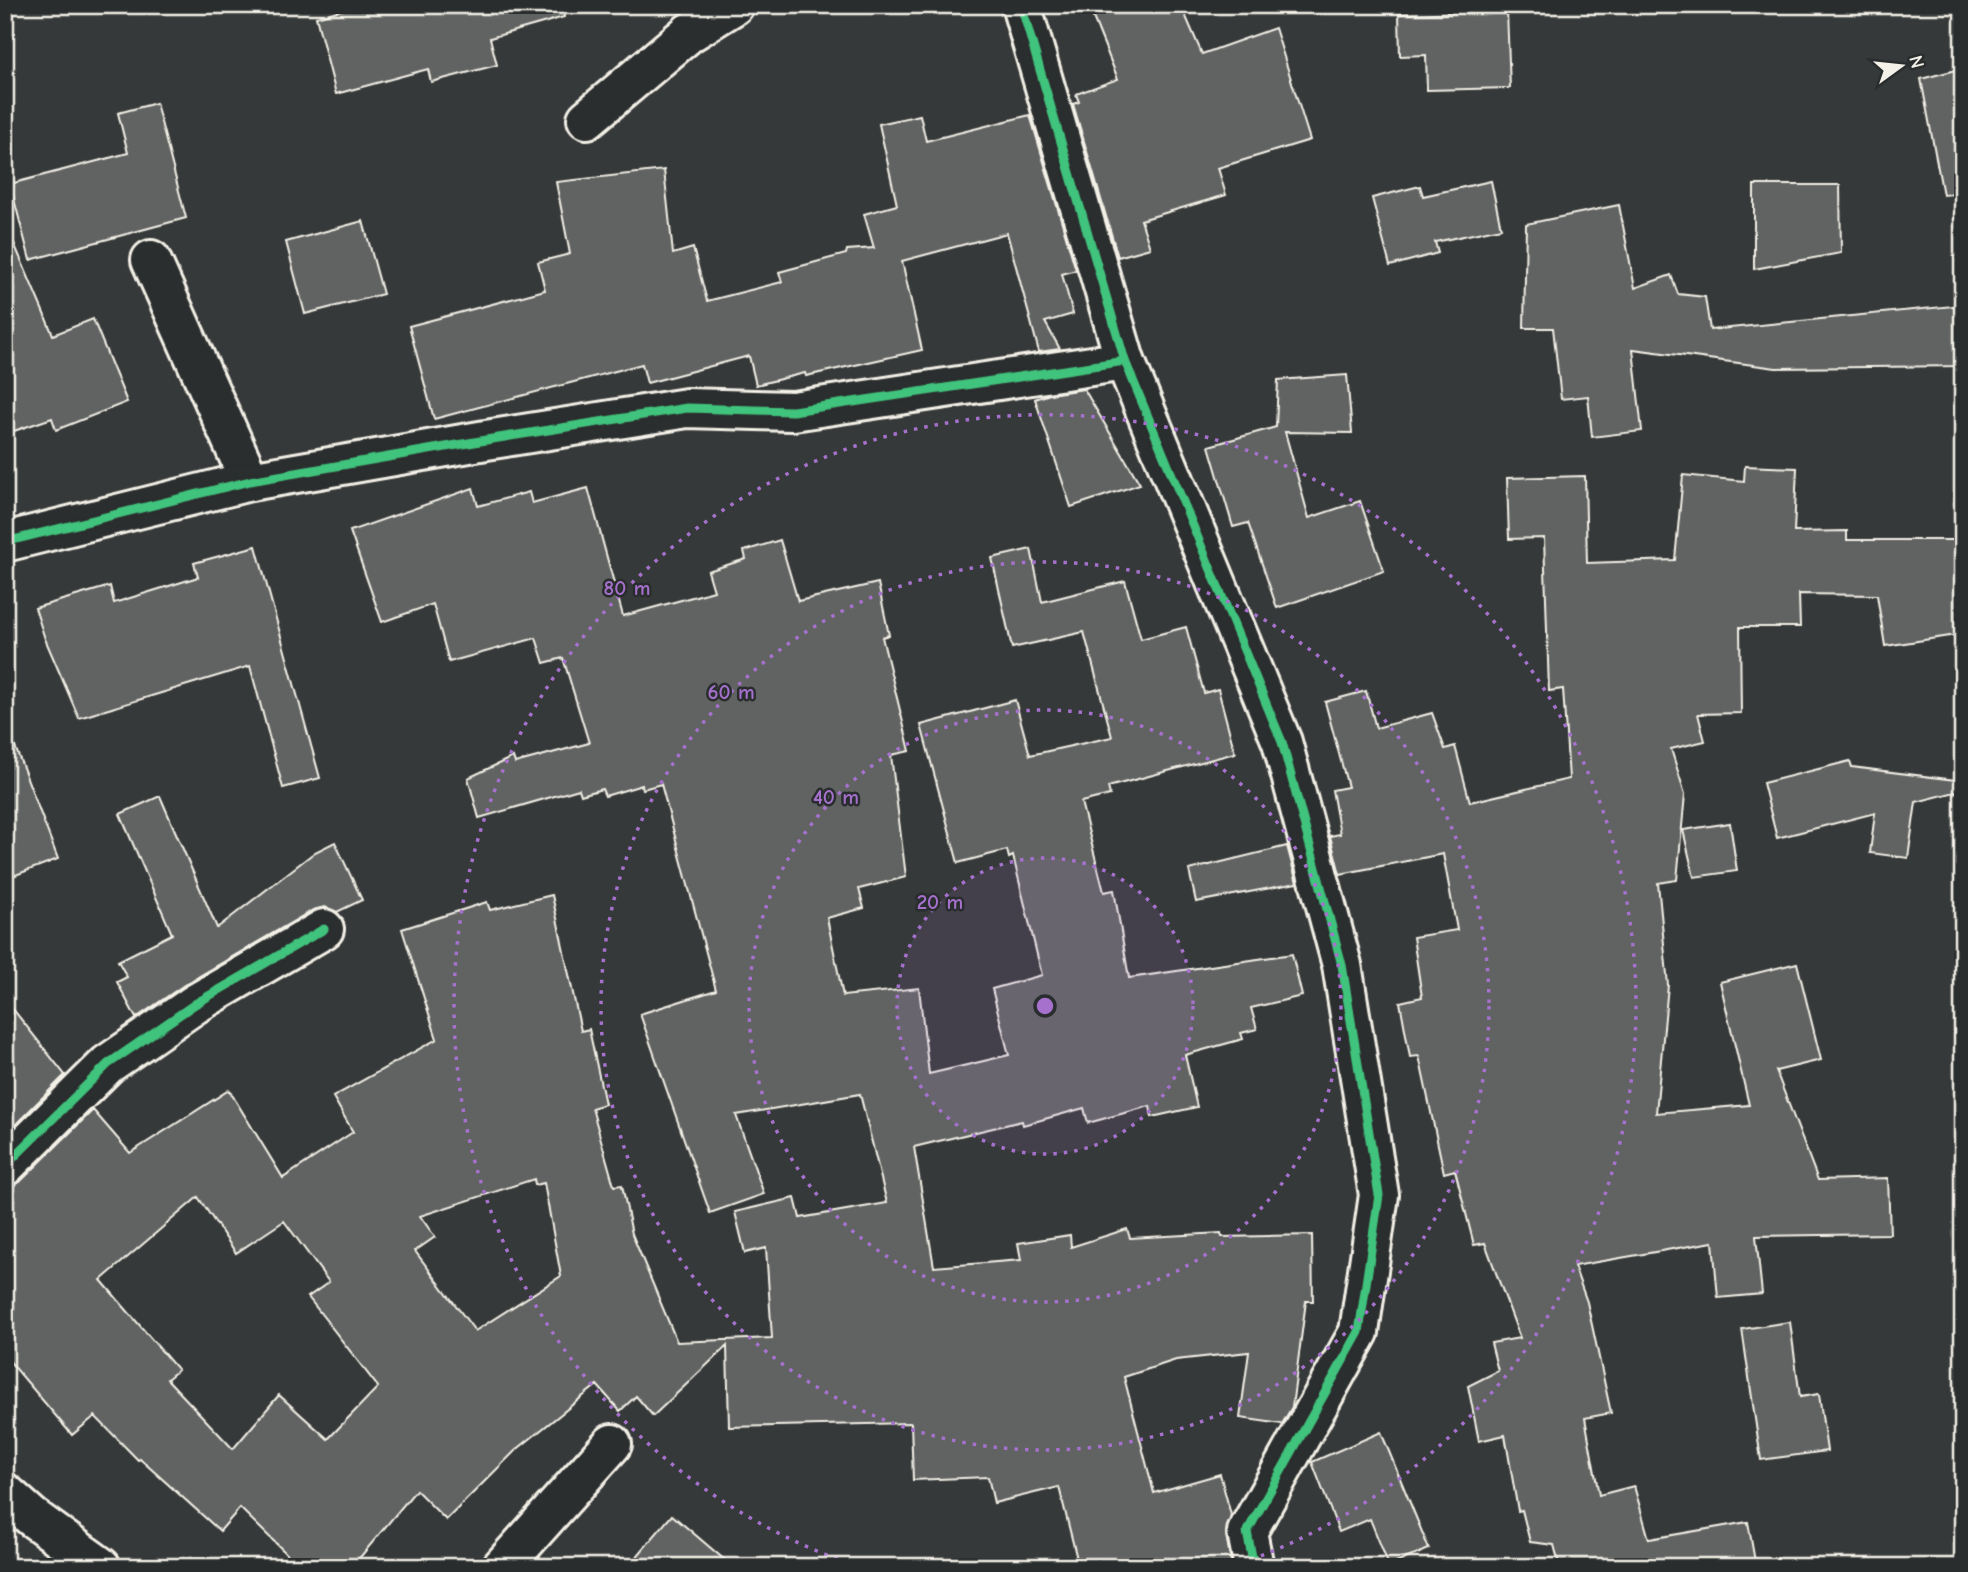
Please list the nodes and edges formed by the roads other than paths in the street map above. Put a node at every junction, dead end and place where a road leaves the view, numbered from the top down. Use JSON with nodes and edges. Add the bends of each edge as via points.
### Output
{"nodes":[{"id":1,"x":734,"y":5,"type":"edge"},
{"id":2,"x":1021,"y":5,"type":"edge"},
{"id":3,"x":587,"y":119,"type":"dead end"},
{"id":4,"x":151,"y":260,"type":"dead end"},
{"id":5,"x":1125,"y":361,"type":"junction"},
{"id":6,"x":250,"y":481,"type":"junction"},
{"id":7,"x":5,"y":542,"type":"edge"},
{"id":8,"x":324,"y":929,"type":"dead end"},
{"id":9,"x":5,"y":1166,"type":"edge"},
{"id":10,"x":612,"y":1444,"type":"dead end"},
{"id":11,"x":5,"y":1493,"type":"edge"},
{"id":12,"x":101,"y":1567,"type":"edge"},
{"id":13,"x":502,"y":1567,"type":"edge"},
{"id":14,"x":1254,"y":1567,"type":"edge"}],
"edges":[{"from":1,"to":3,"type":"street","via":[[689,33]]},
{"from":2,"to":5,"type":"street"},
{"from":4,"to":6,"type":"street"},
{"from":5,"to":6,"type":"street","via":[[793,411],[687,408]]},
{"from":5,"to":14,"type":"street","via":[[1282,742],[1342,965],[1379,1195],[1359,1332],[1247,1532]]},
{"from":6,"to":7,"type":"street"},
{"from":8,"to":9,"type":"street","via":[[195,1004],[108,1064]]},
{"from":10,"to":13,"type":"street"},
{"from":11,"to":12,"type":"street"}]}
